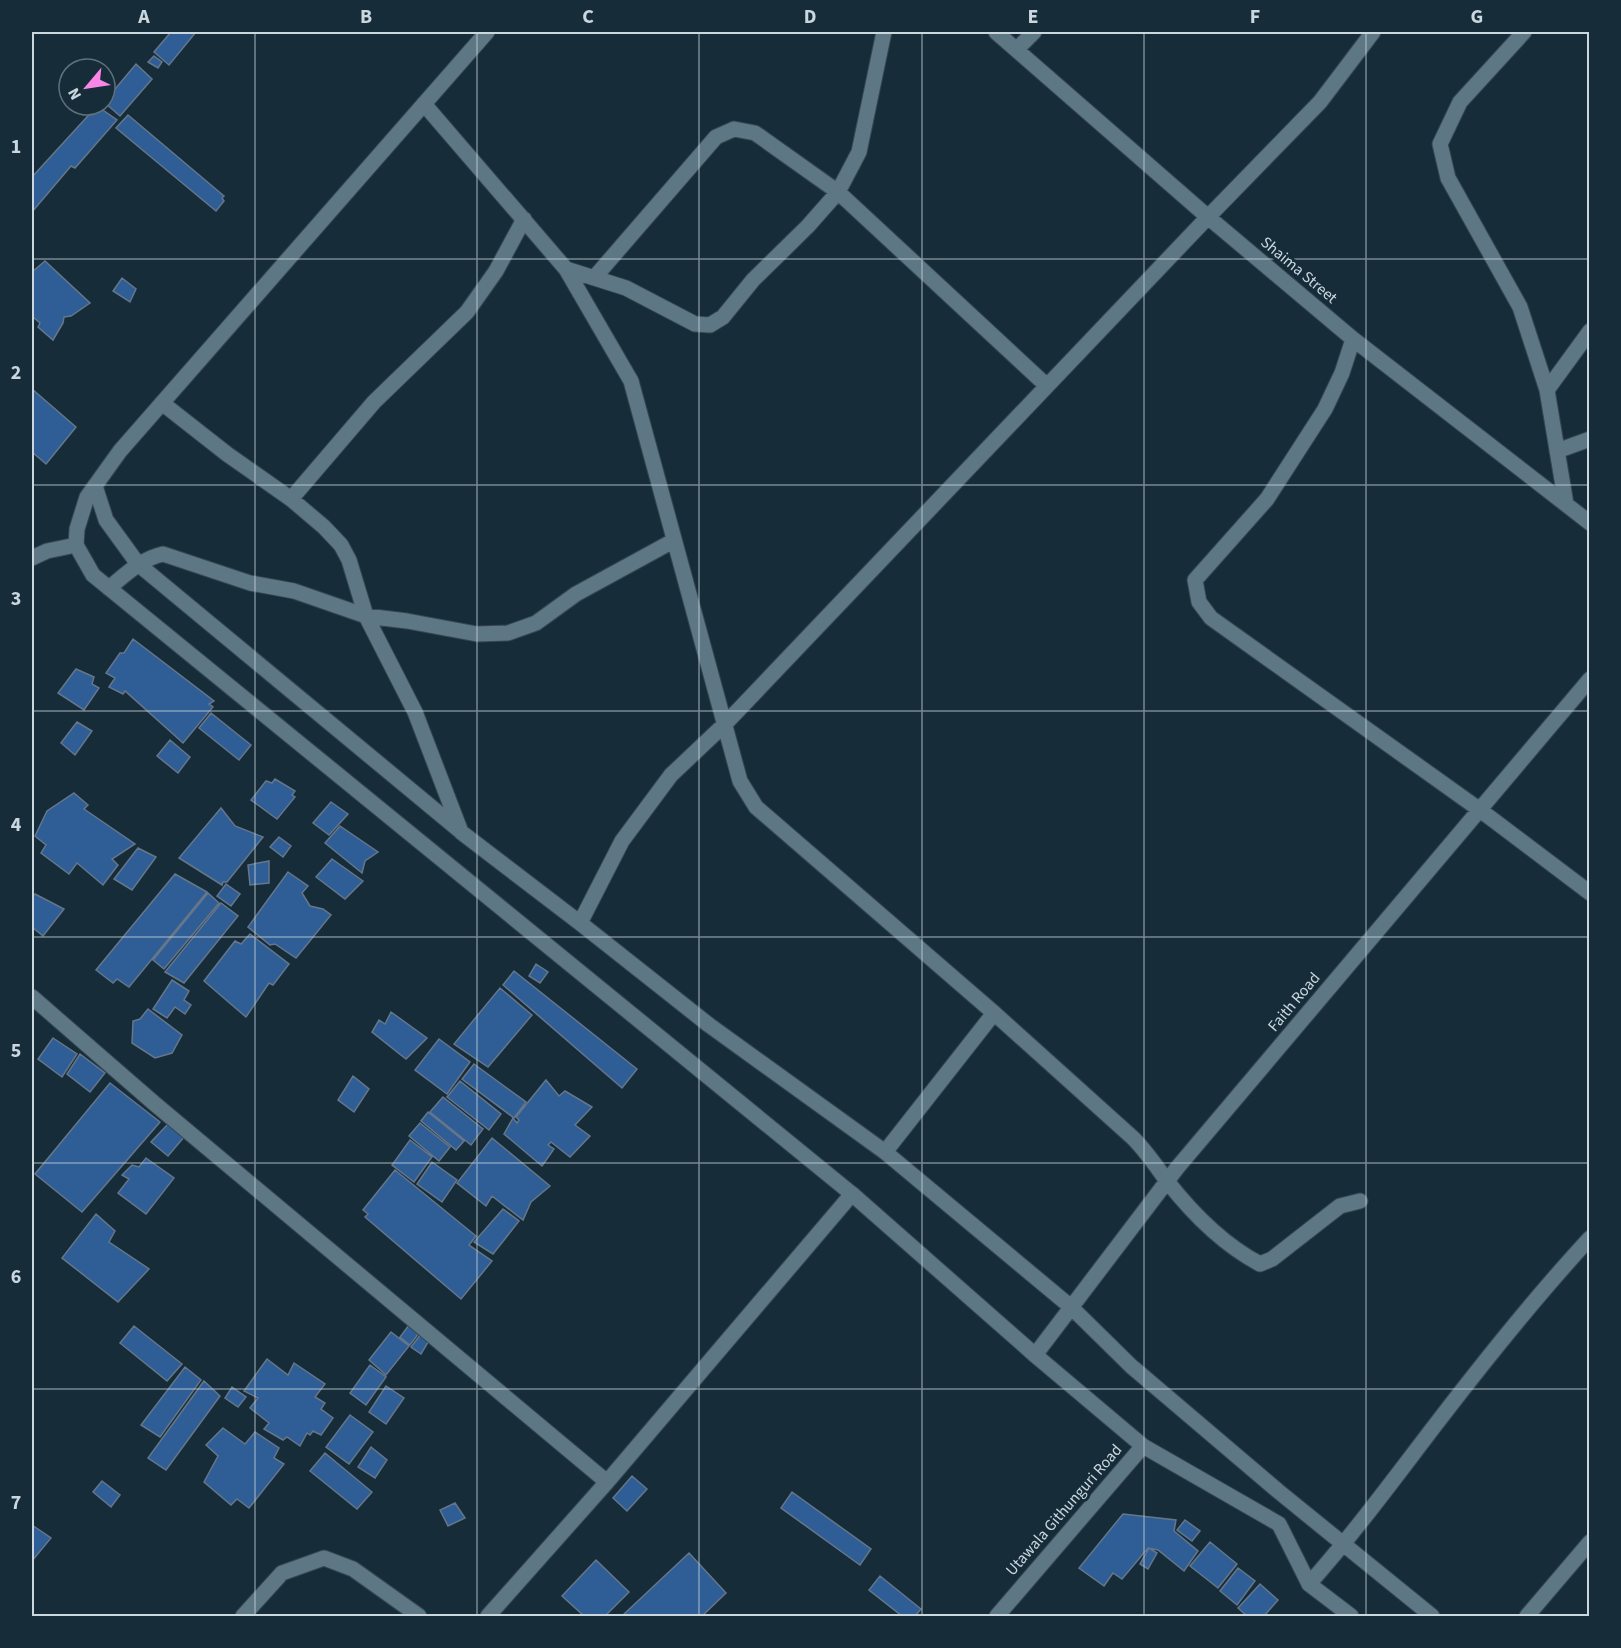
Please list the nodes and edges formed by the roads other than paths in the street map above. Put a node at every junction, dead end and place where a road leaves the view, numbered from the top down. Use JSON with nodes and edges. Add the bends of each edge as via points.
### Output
{"nodes":[{"id":1,"x":487,"y":32,"type":"edge"},
{"id":2,"x":884,"y":32,"type":"edge"},
{"id":3,"x":996,"y":32,"type":"edge"},
{"id":4,"x":1034,"y":32,"type":"edge"},
{"id":5,"x":1373,"y":32,"type":"edge"},
{"id":6,"x":1524,"y":32,"type":"edge"},
{"id":7,"x":1017,"y":49,"type":"junction"},
{"id":8,"x":424,"y":104,"type":"junction"},
{"id":9,"x":838,"y":192,"type":"junction"},
{"id":10,"x":1208,"y":217,"type":"junction"},
{"id":11,"x":524,"y":219,"type":"junction"},
{"id":12,"x":566,"y":268,"type":"junction"},
{"id":13,"x":594,"y":278,"type":"junction"},
{"id":14,"x":1590,"y":331,"type":"edge"},
{"id":15,"x":1353,"y":339,"type":"junction"},
{"id":16,"x":1047,"y":386,"type":"junction"},
{"id":17,"x":1547,"y":390,"type":"junction"},
{"id":18,"x":162,"y":403,"type":"junction"},
{"id":19,"x":1590,"y":439,"type":"edge"},
{"id":20,"x":1557,"y":451,"type":"junction"},
{"id":21,"x":95,"y":486,"type":"junction"},
{"id":22,"x":291,"y":499,"type":"junction"},
{"id":23,"x":1566,"y":504,"type":"junction"},
{"id":24,"x":1590,"y":523,"type":"edge"},
{"id":25,"x":674,"y":541,"type":"junction"},
{"id":26,"x":76,"y":545,"type":"junction"},
{"id":27,"x":32,"y":558,"type":"edge"},
{"id":28,"x":138,"y":564,"type":"junction"},
{"id":29,"x":109,"y":588,"type":"junction"},
{"id":30,"x":366,"y":616,"type":"junction"},
{"id":31,"x":1590,"y":679,"type":"edge"},
{"id":32,"x":724,"y":724,"type":"junction"},
{"id":33,"x":1480,"y":810,"type":"junction"},
{"id":34,"x":461,"y":832,"type":"junction"},
{"id":35,"x":1590,"y":893,"type":"edge"},
{"id":36,"x":580,"y":923,"type":"junction"},
{"id":37,"x":32,"y":997,"type":"edge"},
{"id":38,"x":994,"y":1013,"type":"junction"},
{"id":39,"x":885,"y":1152,"type":"junction"},
{"id":40,"x":1167,"y":1180,"type":"junction"},
{"id":41,"x":852,"y":1194,"type":"junction"},
{"id":42,"x":1360,"y":1201,"type":"dead end"},
{"id":43,"x":1590,"y":1238,"type":"edge"},
{"id":44,"x":1071,"y":1306,"type":"junction"},
{"id":45,"x":1035,"y":1355,"type":"junction"},
{"id":46,"x":1143,"y":1446,"type":"junction"},
{"id":47,"x":607,"y":1482,"type":"junction"},
{"id":48,"x":1590,"y":1542,"type":"edge"},
{"id":49,"x":1344,"y":1545,"type":"junction"},
{"id":50,"x":1310,"y":1584,"type":"junction"},
{"id":51,"x":243,"y":1617,"type":"edge"},
{"id":52,"x":419,"y":1617,"type":"edge"},
{"id":53,"x":488,"y":1617,"type":"edge"},
{"id":54,"x":997,"y":1617,"type":"edge"},
{"id":55,"x":1351,"y":1617,"type":"edge"},
{"id":56,"x":1432,"y":1617,"type":"edge"},
{"id":57,"x":1527,"y":1617,"type":"edge"}],
"edges":[{"from":1,"to":8,"type":"street"},
{"from":2,"to":9,"type":"street","via":[[859,152]]},
{"from":3,"to":7,"type":"street","name":"Shaima Street"},
{"from":4,"to":7,"type":"street"},
{"from":5,"to":10,"type":"street","via":[[1320,102]]},
{"from":6,"to":17,"type":"street","via":[[1460,102],[1440,144],[1448,178],[1520,307]]},
{"from":7,"to":10,"type":"street","name":"Shaima Street"},
{"from":8,"to":11,"type":"street"},
{"from":8,"to":18,"type":"street"},
{"from":9,"to":13,"type":"street","via":[[723,317],[710,325],[695,324],[626,288]]},
{"from":9,"to":13,"type":"street","via":[[755,134],[734,129],[716,137]]},
{"from":9,"to":16,"type":"street"},
{"from":10,"to":15,"type":"street","name":"Shaima Street"},
{"from":10,"to":16,"type":"street"},
{"from":11,"to":12,"type":"street"},
{"from":11,"to":22,"type":"street","via":[[496,271],[467,312],[374,402]]},
{"from":12,"to":13,"type":"street"},
{"from":12,"to":25,"type":"street","via":[[631,381]]},
{"from":14,"to":17,"type":"street"},
{"from":15,"to":23,"type":"street","name":"Shaima Street"},
{"from":15,"to":33,"type":"street","via":[[1325,409],[1267,499],[1195,580],[1199,602],[1210,618]]},
{"from":16,"to":32,"type":"street"},
{"from":17,"to":20,"type":"street"},
{"from":18,"to":21,"type":"street"},
{"from":18,"to":22,"type":"street"},
{"from":19,"to":20,"type":"street"},
{"from":20,"to":23,"type":"street"},
{"from":21,"to":26,"type":"street","via":[[87,497]]},
{"from":21,"to":28,"type":"street","via":[[106,520]]},
{"from":22,"to":30,"type":"street","via":[[341,544]]},
{"from":23,"to":24,"type":"street","name":"Shaima Street"},
{"from":25,"to":30,"type":"street","via":[[576,594],[536,623],[508,633],[477,634]]},
{"from":25,"to":32,"type":"street"},
{"from":26,"to":27,"type":"street"},
{"from":26,"to":29,"type":"street","via":[[93,575]]},
{"from":28,"to":29,"type":"street"},
{"from":28,"to":30,"type":"street","via":[[163,554]]},
{"from":28,"to":34,"type":"street"},
{"from":29,"to":41,"type":"street"},
{"from":30,"to":34,"type":"street","via":[[415,712]]},
{"from":31,"to":33,"type":"street","name":"Faith Road"},
{"from":32,"to":36,"type":"street","via":[[671,775],[622,841]]},
{"from":32,"to":38,"type":"street","via":[[740,781],[756,807]]},
{"from":33,"to":35,"type":"street"},
{"from":33,"to":40,"type":"street","name":"Faith Road"},
{"from":34,"to":36,"type":"street"},
{"from":36,"to":39,"type":"street","via":[[709,1025]]},
{"from":37,"to":47,"type":"street"},
{"from":38,"to":39,"type":"street"},
{"from":38,"to":40,"type":"street","via":[[1133,1138]]},
{"from":39,"to":44,"type":"street"},
{"from":40,"to":42,"type":"street","via":[[1191,1210],[1242,1254],[1260,1264],[1340,1206]]},
{"from":40,"to":44,"type":"street","name":"Faith Road"},
{"from":41,"to":45,"type":"street"},
{"from":41,"to":47,"type":"street"},
{"from":43,"to":49,"type":"street","via":[[1445,1413]]},
{"from":44,"to":45,"type":"street","name":"Faith Road"},
{"from":44,"to":49,"type":"street","via":[[1131,1366]]},
{"from":45,"to":46,"type":"street"},
{"from":46,"to":50,"type":"street","name":"Utawala Githunguri Road","via":[[1279,1524]]},
{"from":46,"to":54,"type":"street","name":"Utawala Githunguri Road"},
{"from":47,"to":53,"type":"street"},
{"from":48,"to":57,"type":"street"},
{"from":49,"to":50,"type":"street"},
{"from":49,"to":56,"type":"street"},
{"from":50,"to":55,"type":"street","name":"Utawala Githunguri Road"},
{"from":51,"to":52,"type":"street","via":[[282,1573],[324,1558],[353,1569]]}]}
